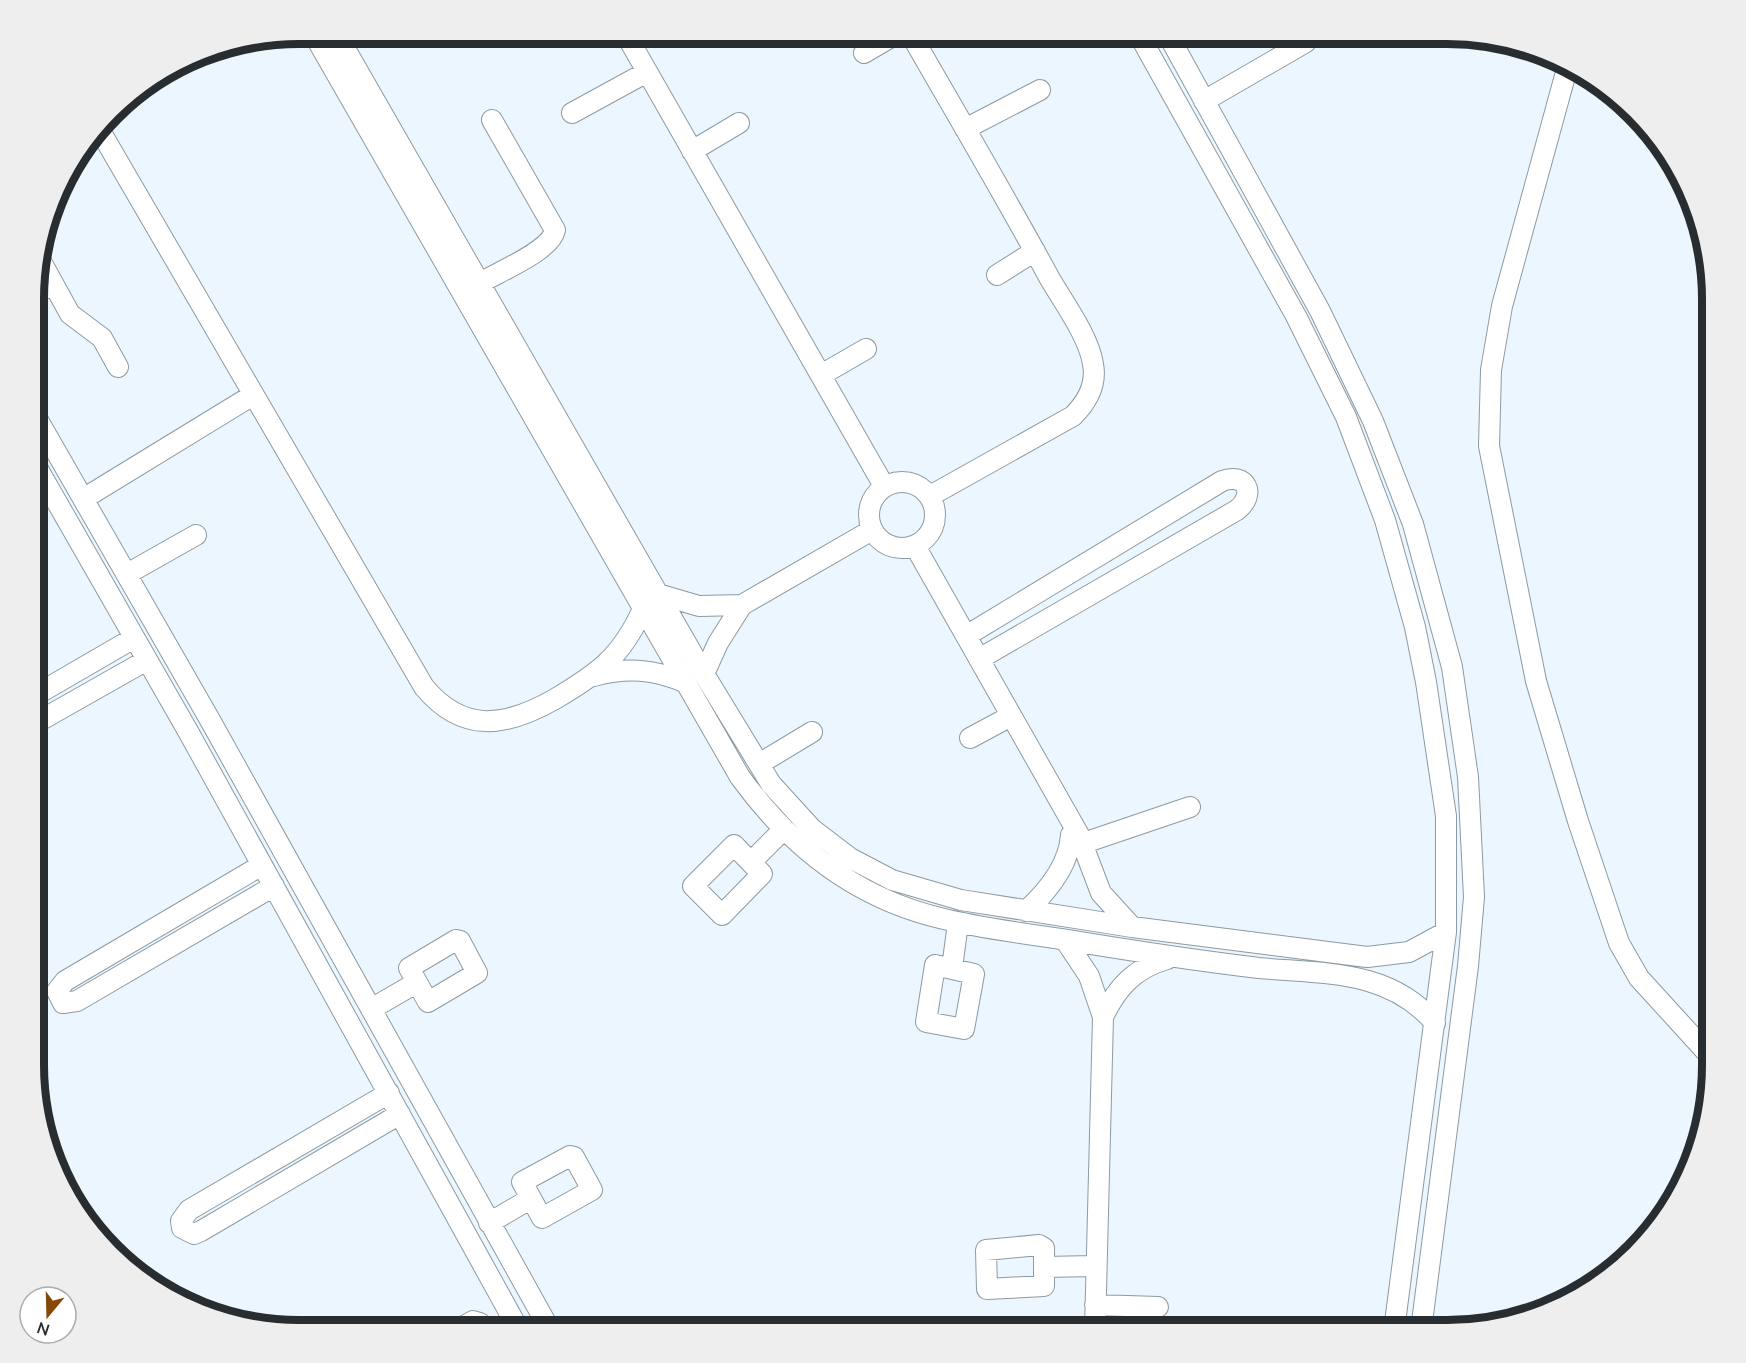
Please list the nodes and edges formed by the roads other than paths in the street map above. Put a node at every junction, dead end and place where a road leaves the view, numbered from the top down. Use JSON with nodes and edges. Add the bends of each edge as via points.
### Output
{"nodes":[{"id":1,"x":319,"y":44,"type":"edge"},
{"id":2,"x":342,"y":44,"type":"edge"},
{"id":3,"x":631,"y":44,"type":"edge"},
{"id":4,"x":879,"y":44,"type":"edge"},
{"id":5,"x":916,"y":44,"type":"edge"},
{"id":6,"x":1144,"y":44,"type":"edge"},
{"id":7,"x":1173,"y":44,"type":"edge"},
{"id":8,"x":1303,"y":44,"type":"edge"},
{"id":9,"x":864,"y":53,"type":"dead end"},
{"id":10,"x":647,"y":72,"type":"junction"},
{"id":11,"x":1566,"y":73,"type":"edge"},
{"id":12,"x":1040,"y":90,"type":"dead end"},
{"id":13,"x":1204,"y":101,"type":"junction"},
{"id":14,"x":572,"y":113,"type":"dead end"},
{"id":15,"x":492,"y":120,"type":"dead end"},
{"id":16,"x":739,"y":123,"type":"dead end"},
{"id":17,"x":965,"y":129,"type":"junction"},
{"id":18,"x":103,"y":135,"type":"edge"},
{"id":19,"x":1230,"y":148,"type":"junction"},
{"id":20,"x":692,"y":151,"type":"junction"},
{"id":21,"x":1208,"y":160,"type":"junction"},
{"id":22,"x":1035,"y":251,"type":"junction"},
{"id":23,"x":45,"y":270,"type":"edge"},
{"id":24,"x":997,"y":275,"type":"dead end"},
{"id":25,"x":480,"y":283,"type":"junction"},
{"id":26,"x":53,"y":284,"type":"junction"},
{"id":27,"x":44,"y":289,"type":"edge"},
{"id":28,"x":866,"y":349,"type":"dead end"},
{"id":29,"x":118,"y":367,"type":"dead end"},
{"id":30,"x":821,"y":375,"type":"junction"},
{"id":31,"x":253,"y":395,"type":"junction"},
{"id":32,"x":44,"y":431,"type":"edge"},
{"id":33,"x":44,"y":480,"type":"edge"},
{"id":34,"x":884,"y":486,"type":"junction"},
{"id":35,"x":930,"y":496,"type":"junction"},
{"id":36,"x":83,"y":499,"type":"junction"},
{"id":37,"x":872,"y":530,"type":"junction"},
{"id":38,"x":196,"y":535,"type":"dead end"},
{"id":39,"x":628,"y":540,"type":"junction"},
{"id":40,"x":915,"y":546,"type":"junction"},
{"id":41,"x":610,"y":551,"type":"junction"},
{"id":42,"x":127,"y":574,"type":"junction"},
{"id":43,"x":658,"y":594,"type":"junction"},
{"id":44,"x":742,"y":605,"type":"junction"},
{"id":45,"x":643,"y":609,"type":"junction"},
{"id":46,"x":966,"y":636,"type":"junction"},
{"id":47,"x":134,"y":638,"type":"junction"},
{"id":48,"x":979,"y":659,"type":"junction"},
{"id":49,"x":147,"y":660,"type":"junction"},
{"id":50,"x":704,"y":674,"type":"junction"},
{"id":51,"x":594,"y":676,"type":"junction"},
{"id":52,"x":686,"y":683,"type":"junction"},
{"id":53,"x":44,"y":690,"type":"edge"},
{"id":54,"x":1011,"y":716,"type":"junction"},
{"id":55,"x":44,"y":718,"type":"edge"},
{"id":56,"x":210,"y":720,"type":"junction"},
{"id":57,"x":813,"y":732,"type":"dead end"},
{"id":58,"x":189,"y":733,"type":"junction"},
{"id":59,"x":970,"y":738,"type":"dead end"},
{"id":60,"x":759,"y":764,"type":"junction"},
{"id":61,"x":1190,"y":807,"type":"dead end"},
{"id":62,"x":783,"y":830,"type":"junction"},
{"id":63,"x":1076,"y":845,"type":"junction"},
{"id":64,"x":751,"y":862,"type":"dead end"},
{"id":65,"x":262,"y":865,"type":"junction"},
{"id":66,"x":274,"y":886,"type":"junction"},
{"id":67,"x":1026,"y":911,"type":"junction"},
{"id":68,"x":958,"y":923,"type":"junction"},
{"id":69,"x":1132,"y":927,"type":"junction"},
{"id":70,"x":1446,"y":932,"type":"junction"},
{"id":71,"x":134,"y":940,"type":"junction"},
{"id":72,"x":1065,"y":940,"type":"junction"},
{"id":73,"x":1367,"y":957,"type":"junction"},
{"id":74,"x":1170,"y":958,"type":"junction"},
{"id":75,"x":147,"y":960,"type":"junction"},
{"id":76,"x":952,"y":968,"type":"dead end"},
{"id":77,"x":1364,"y":979,"type":"junction"},
{"id":78,"x":416,"y":983,"type":"dead end"},
{"id":79,"x":371,"y":1009,"type":"junction"},
{"id":80,"x":1103,"y":1017,"type":"junction"},
{"id":81,"x":1435,"y":1023,"type":"junction"},
{"id":82,"x":1702,"y":1047,"type":"edge"},
{"id":83,"x":389,"y":1093,"type":"junction"},
{"id":84,"x":400,"y":1114,"type":"junction"},
{"id":85,"x":268,"y":1164,"type":"junction"},
{"id":86,"x":280,"y":1185,"type":"junction"},
{"id":87,"x":530,"y":1199,"type":"dead end"},
{"id":88,"x":489,"y":1223,"type":"junction"},
{"id":89,"x":1095,"y":1266,"type":"junction"},
{"id":90,"x":1044,"y":1267,"type":"dead end"},
{"id":91,"x":1095,"y":1305,"type":"junction"},
{"id":92,"x":1158,"y":1307,"type":"dead end"},
{"id":93,"x":510,"y":1320,"type":"edge"},
{"id":94,"x":544,"y":1320,"type":"edge"},
{"id":95,"x":1095,"y":1320,"type":"edge"},
{"id":96,"x":1395,"y":1320,"type":"edge"},
{"id":97,"x":1422,"y":1320,"type":"edge"}],
"edges":[{"from":1,"to":41,"type":"street"},
{"from":2,"to":25,"type":"street"},
{"from":3,"to":10,"type":"street"},
{"from":4,"to":9,"type":"street"},
{"from":5,"to":17,"type":"street"},
{"from":6,"to":21,"type":"street"},
{"from":7,"to":13,"type":"street"},
{"from":8,"to":13,"type":"street"},
{"from":10,"to":14,"type":"street"},
{"from":10,"to":20,"type":"street"},
{"from":11,"to":82,"type":"street","via":[[1502,306],[1488,400],[1490,455],[1536,681],[1619,943],[1639,978]]},
{"from":12,"to":17,"type":"street"},
{"from":13,"to":19,"type":"street"},
{"from":15,"to":25,"type":"street","via":[[555,230],[543,248]]},
{"from":16,"to":20,"type":"street"},
{"from":17,"to":22,"type":"street"},
{"from":18,"to":31,"type":"street"},
{"from":19,"to":21,"type":"street"},
{"from":19,"to":97,"type":"street","via":[[1348,365],[1396,478],[1441,619],[1461,722],[1472,832],[1472,930]]},
{"from":20,"to":30,"type":"street"},
{"from":21,"to":70,"type":"street","via":[[1322,365],[1367,468],[1389,531],[1415,627],[1442,772],[1448,862]]},
{"from":22,"to":24,"type":"street"},
{"from":22,"to":35,"type":"street","via":[[1091,354],[1094,377],[1088,399],[1073,416]]},
{"from":23,"to":26,"type":"street"},
{"from":25,"to":39,"type":"street"},
{"from":26,"to":27,"type":"street"},
{"from":26,"to":29,"type":"street","via":[[75,320],[102,338]]},
{"from":28,"to":30,"type":"street"},
{"from":30,"to":34,"type":"street"},
{"from":31,"to":36,"type":"street"},
{"from":31,"to":51,"type":"street","via":[[423,687],[441,705],[475,720],[512,720]]},
{"from":32,"to":36,"type":"street"},
{"from":33,"to":47,"type":"street"},
{"from":34,"to":35,"type":"street","via":[[909,483]]},
{"from":34,"to":37,"type":"street","via":[[869,506]]},
{"from":35,"to":40,"type":"street","via":[[935,520],[928,536]]},
{"from":36,"to":42,"type":"street"},
{"from":37,"to":40,"type":"street","via":[[890,547]]},
{"from":37,"to":44,"type":"street"},
{"from":38,"to":42,"type":"street"},
{"from":39,"to":41,"type":"street"},
{"from":39,"to":43,"type":"street"},
{"from":40,"to":46,"type":"street"},
{"from":41,"to":45,"type":"street"},
{"from":42,"to":56,"type":"street"},
{"from":43,"to":44,"type":"street","via":[[699,606]]},
{"from":43,"to":50,"type":"street"},
{"from":44,"to":50,"type":"street"},
{"from":45,"to":51,"type":"street","via":[[618,652]]},
{"from":45,"to":52,"type":"street"},
{"from":46,"to":48,"type":"street"},
{"from":46,"to":48,"type":"street","via":[[1222,481],[1240,480],[1247,487],[1246,503],[1237,510]]},
{"from":47,"to":49,"type":"street"},
{"from":47,"to":53,"type":"street"},
{"from":48,"to":54,"type":"street"},
{"from":49,"to":55,"type":"street"},
{"from":49,"to":58,"type":"street"},
{"from":50,"to":60,"type":"street"},
{"from":51,"to":52,"type":"street","via":[[617,670],[641,670]]},
{"from":52,"to":62,"type":"street","via":[[740,777]]},
{"from":54,"to":59,"type":"street"},
{"from":54,"to":63,"type":"street","via":[[1070,823]]},
{"from":56,"to":58,"type":"street"},
{"from":56,"to":79,"type":"street"},
{"from":57,"to":60,"type":"street"},
{"from":58,"to":65,"type":"street"},
{"from":60,"to":67,"type":"street","via":[[786,803],[812,829],[871,870],[938,895]]},
{"from":61,"to":63,"type":"street"},
{"from":62,"to":64,"type":"street"},
{"from":62,"to":68,"type":"street","via":[[820,862],[865,890],[913,911]]},
{"from":63,"to":67,"type":"street","via":[[1059,874]]},
{"from":63,"to":69,"type":"street","via":[[1101,893]]},
{"from":65,"to":66,"type":"street"},
{"from":65,"to":71,"type":"street"},
{"from":66,"to":75,"type":"street"},
{"from":66,"to":83,"type":"street"},
{"from":67,"to":69,"type":"street"},
{"from":68,"to":72,"type":"street"},
{"from":68,"to":76,"type":"street"},
{"from":69,"to":73,"type":"street"},
{"from":70,"to":73,"type":"street","via":[[1409,952]]},
{"from":70,"to":81,"type":"street"},
{"from":71,"to":75,"type":"street"},
{"from":71,"to":75,"type":"street","via":[[65,981],[57,991],[58,998],[70,1004]]},
{"from":72,"to":74,"type":"street"},
{"from":72,"to":80,"type":"street","via":[[1089,976]]},
{"from":73,"to":77,"type":"street"},
{"from":74,"to":77,"type":"street"},
{"from":74,"to":80,"type":"street","via":[[1128,978]]},
{"from":77,"to":81,"type":"street","via":[[1403,994]]},
{"from":78,"to":79,"type":"street"},
{"from":79,"to":88,"type":"street"},
{"from":80,"to":89,"type":"street"},
{"from":81,"to":96,"type":"street"},
{"from":83,"to":84,"type":"street"},
{"from":83,"to":85,"type":"street"},
{"from":84,"to":86,"type":"street"},
{"from":84,"to":93,"type":"street"},
{"from":85,"to":86,"type":"street"},
{"from":85,"to":86,"type":"street","via":[[189,1210],[181,1221],[182,1228],[194,1233]]},
{"from":87,"to":88,"type":"street"},
{"from":88,"to":94,"type":"street"},
{"from":89,"to":90,"type":"street"},
{"from":89,"to":91,"type":"street"},
{"from":91,"to":92,"type":"street"},
{"from":91,"to":95,"type":"street"}]}
